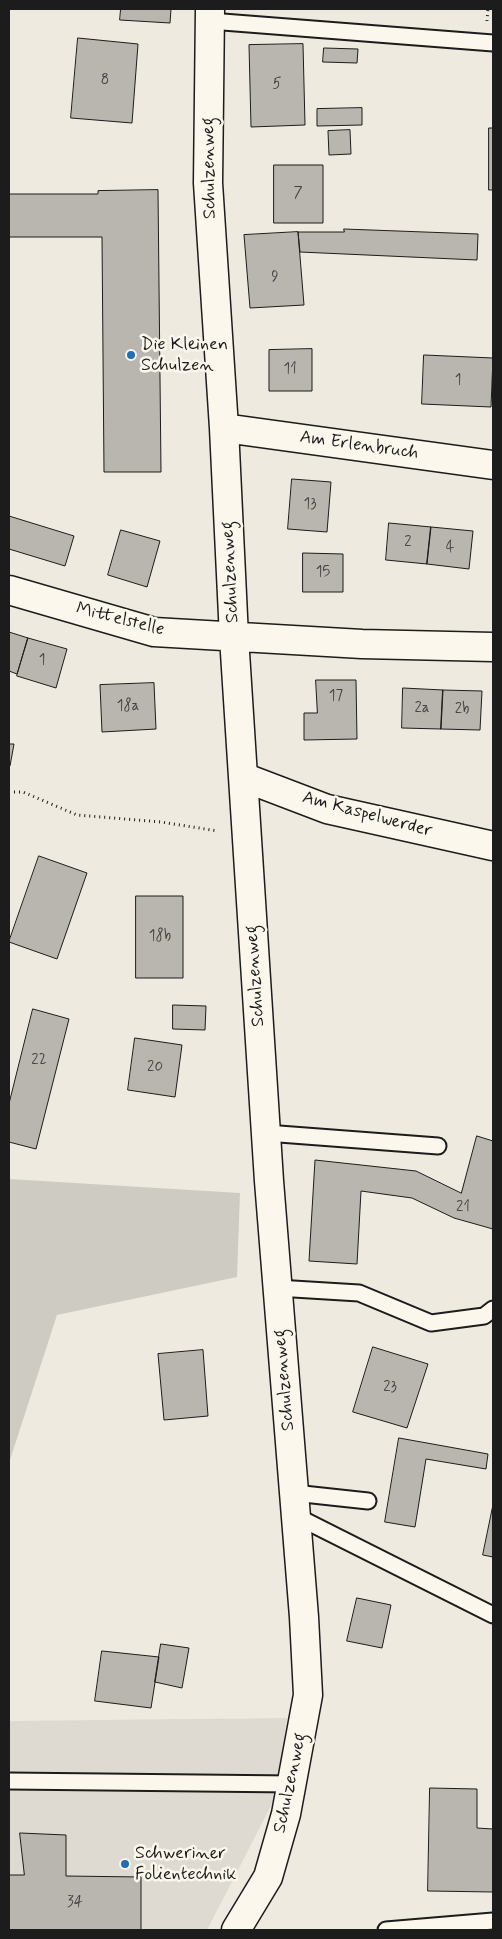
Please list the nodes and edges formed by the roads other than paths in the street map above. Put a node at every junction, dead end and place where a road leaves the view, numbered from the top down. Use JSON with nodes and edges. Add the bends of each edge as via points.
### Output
{"nodes":[{"id":1,"x":210,"y":15,"type":"edge"},
{"id":2,"x":493,"y":43,"type":"edge"},
{"id":3,"x":224,"y":428,"type":"junction"},
{"id":4,"x":493,"y":465,"type":"edge"},
{"id":5,"x":9,"y":590,"type":"edge"},
{"id":6,"x":234,"y":637,"type":"junction"},
{"id":7,"x":493,"y":647,"type":"edge"},
{"id":8,"x":243,"y":777,"type":"junction"},
{"id":9,"x":493,"y":846,"type":"edge"},
{"id":10,"x":266,"y":1134,"type":"junction"},
{"id":11,"x":438,"y":1146,"type":"dead end"},
{"id":12,"x":277,"y":1288,"type":"junction"},
{"id":13,"x":493,"y":1309,"type":"edge"},
{"id":14,"x":368,"y":1501,"type":"dead end"},
{"id":15,"x":295,"y":1504,"type":"junction"},
{"id":16,"x":493,"y":1615,"type":"edge"},
{"id":17,"x":9,"y":1781,"type":"edge"},
{"id":18,"x":292,"y":1784,"type":"junction"},
{"id":19,"x":493,"y":1921,"type":"edge"},
{"id":20,"x":236,"y":1930,"type":"edge"},
{"id":21,"x":386,"y":1930,"type":"edge"}],
"edges":[{"from":1,"to":2,"type":"lane"},
{"from":1,"to":3,"type":"street","name":"Schulzenweg","via":[[208,183]]},
{"from":3,"to":4,"type":"street","name":"Am Erlenbruch"},
{"from":3,"to":6,"type":"street","name":"Schulzenweg"},
{"from":5,"to":6,"type":"street","name":"Mittelstelle","via":[[154,632]]},
{"from":6,"to":7,"type":"street"},
{"from":6,"to":8,"type":"street","name":"Schulzenweg"},
{"from":8,"to":9,"type":"street","name":"Am Kaspelwerder","via":[[327,809]]},
{"from":8,"to":10,"type":"street","name":"Schulzenweg"},
{"from":10,"to":11,"type":"lane"},
{"from":10,"to":12,"type":"street","name":"Schulzenweg"},
{"from":12,"to":13,"type":"lane","via":[[359,1293],[431,1323],[484,1316]]},
{"from":12,"to":15,"type":"street","name":"Schulzenweg"},
{"from":14,"to":15,"type":"lane"},
{"from":15,"to":16,"type":"lane"},
{"from":15,"to":18,"type":"street","name":"Schulzenweg","via":[[308,1695]]},
{"from":17,"to":18,"type":"lane"},
{"from":18,"to":20,"type":"street","name":"Schulzenweg","via":[[268,1877]]},
{"from":19,"to":21,"type":"lane"}]}
